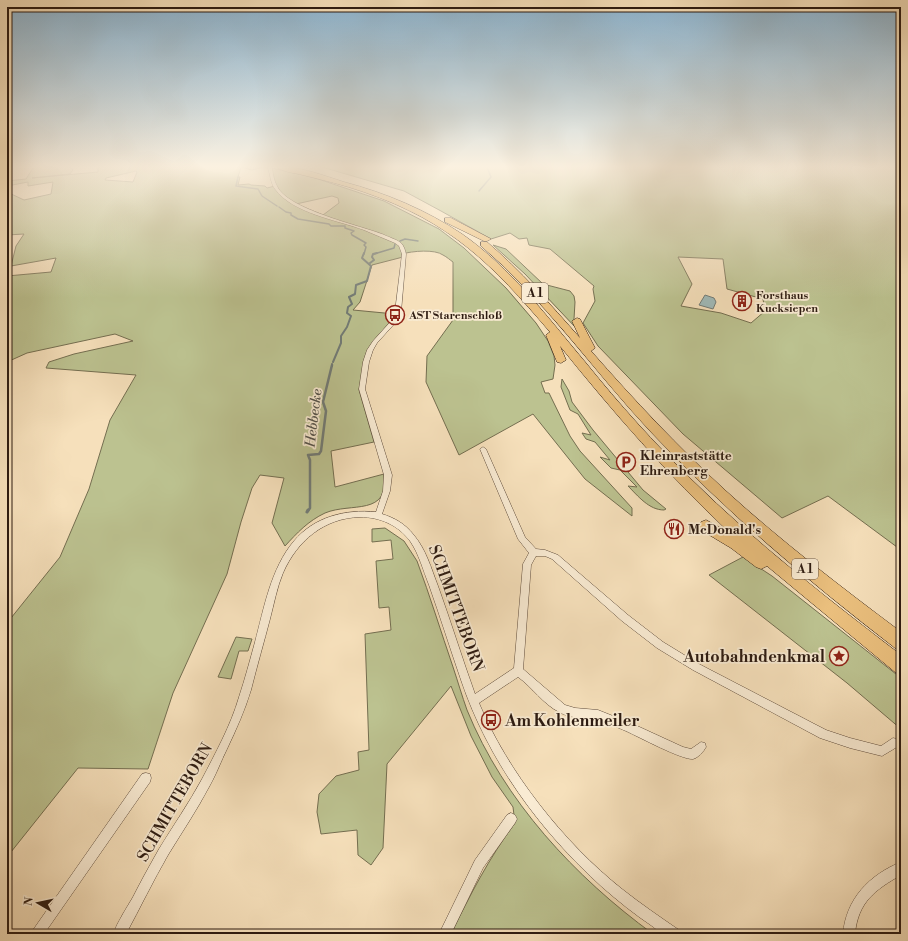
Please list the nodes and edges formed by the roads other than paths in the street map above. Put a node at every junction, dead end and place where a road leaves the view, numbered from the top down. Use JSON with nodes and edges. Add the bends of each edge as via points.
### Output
{"nodes":[{"id":1,"x":311,"y":211,"type":"edge"},
{"id":2,"x":417,"y":211,"type":"edge"},
{"id":3,"x":431,"y":211,"type":"edge"},
{"id":4,"x":459,"y":226,"type":"junction"},
{"id":5,"x":487,"y":240,"type":"dead end"},
{"id":6,"x":577,"y":321,"type":"dead end"},
{"id":7,"x":548,"y":325,"type":"junction"},
{"id":8,"x":561,"y":360,"type":"dead end"},
{"id":9,"x":602,"y":371,"type":"junction"},
{"id":10,"x":483,"y":450,"type":"dead end"},
{"id":11,"x":378,"y":516,"type":"junction"},
{"id":12,"x":706,"y":526,"type":"dead end"},
{"id":13,"x":534,"y":552,"type":"junction"},
{"id":14,"x":819,"y":602,"type":"junction"},
{"id":15,"x":901,"y":642,"type":"edge"},
{"id":16,"x":901,"y":666,"type":"edge"},
{"id":17,"x":518,"y":671,"type":"junction"},
{"id":18,"x":474,"y":700,"type":"junction"},
{"id":19,"x":893,"y":743,"type":"dead end"},
{"id":20,"x":701,"y":747,"type":"dead end"},
{"id":21,"x":146,"y":778,"type":"dead end"},
{"id":22,"x":511,"y":819,"type":"dead end"},
{"id":23,"x":901,"y":868,"type":"edge"},
{"id":24,"x":37,"y":934,"type":"edge"},
{"id":25,"x":119,"y":934,"type":"edge"},
{"id":26,"x":445,"y":934,"type":"edge"},
{"id":27,"x":675,"y":934,"type":"edge"},
{"id":28,"x":849,"y":934,"type":"edge"}],
"edges":[{"from":1,"to":11,"type":"street","via":[[365,229],[397,242],[403,248],[398,312],[394,321],[370,350],[362,388],[388,475],[387,494]]},
{"from":2,"to":7,"type":"highway","number":"A 1","via":[[446,227],[490,261]]},
{"from":3,"to":4,"type":"highway","number":"A 1"},
{"from":4,"to":5,"type":"highway"},
{"from":4,"to":9,"type":"highway","number":"A 1","via":[[518,274]]},
{"from":6,"to":9,"type":"highway"},
{"from":7,"to":8,"type":"highway"},
{"from":7,"to":14,"type":"highway","number":"A 1","via":[[627,419],[691,488],[773,564]]},
{"from":9,"to":15,"type":"highway","number":"A 1","via":[[714,489],[826,586]]},
{"from":10,"to":13,"type":"street","via":[[522,539]]},
{"from":11,"to":18,"type":"street","name":"SCHMITTEBORN","via":[[400,526],[417,544]]},
{"from":11,"to":25,"type":"street","name":"SCHMITTEBORN","via":[[348,515],[331,519],[305,534],[291,550],[278,576],[244,698],[232,728],[205,784],[159,860]]},
{"from":12,"to":14,"type":"highway"},
{"from":13,"to":17,"type":"street","via":[[527,564]]},
{"from":13,"to":19,"type":"street","via":[[554,557],[625,618],[660,645],[696,667],[824,734],[882,751]]},
{"from":14,"to":16,"type":"highway","number":"A 1"},
{"from":17,"to":18,"type":"street"},
{"from":17,"to":20,"type":"street","via":[[568,712],[595,714],[682,752],[693,754]]},
{"from":18,"to":27,"type":"street","name":"SCHMITTEBORN","via":[[481,719],[506,765],[564,841],[611,888],[656,923]]},
{"from":21,"to":24,"type":"street"},
{"from":22,"to":26,"type":"street","via":[[479,864]]},
{"from":23,"to":28,"type":"street","via":[[877,882],[859,901],[852,915]]}]}
